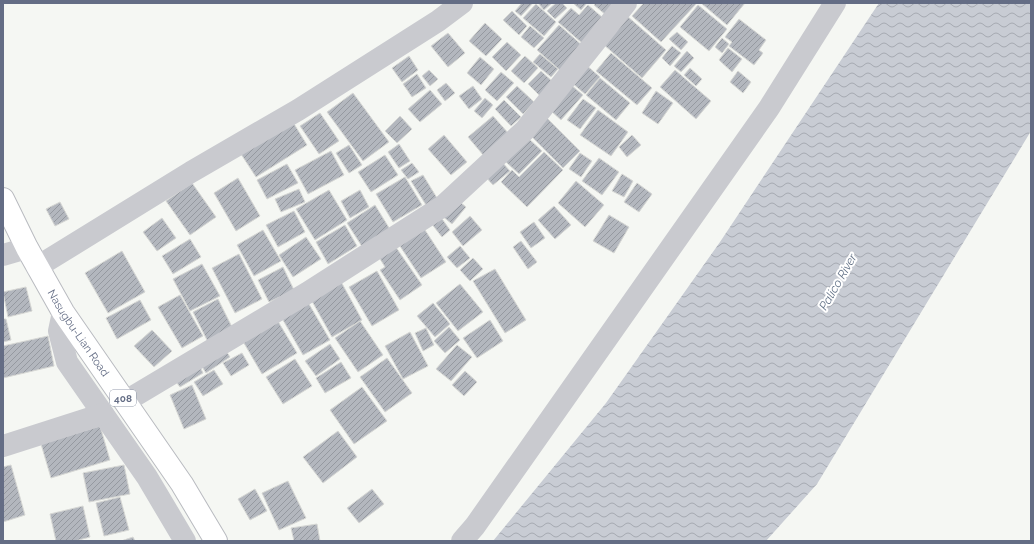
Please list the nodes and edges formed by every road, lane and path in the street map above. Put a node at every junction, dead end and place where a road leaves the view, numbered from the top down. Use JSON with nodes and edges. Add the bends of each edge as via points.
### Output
{"nodes":[{"id":1,"x":462,"y":3,"type":"edge"},
{"id":2,"x":626,"y":3,"type":"edge"},
{"id":3,"x":835,"y":3,"type":"edge"},
{"id":4,"x":3,"y":199,"type":"edge"},
{"id":5,"x":27,"y":248,"type":"junction"},
{"id":6,"x":3,"y":255,"type":"edge"},
{"id":7,"x":37,"y":267,"type":"junction"},
{"id":8,"x":63,"y":312,"type":"junction"},
{"id":9,"x":126,"y":401,"type":"junction"},
{"id":10,"x":103,"y":414,"type":"junction"},
{"id":11,"x":3,"y":446,"type":"edge"},
{"id":12,"x":185,"y":541,"type":"edge"},
{"id":13,"x":216,"y":541,"type":"edge"},
{"id":14,"x":462,"y":541,"type":"edge"}],
"edges":[{"from":1,"to":7,"type":"street","via":[[298,110],[191,172]]},
{"from":2,"to":9,"type":"street","via":[[525,130],[443,206],[307,293]]},
{"from":3,"to":14,"type":"street","via":[[769,108]]},
{"from":4,"to":5,"type":"main road","name":"Nasugbu-Lian Road","number":"408"},
{"from":5,"to":6,"type":"street"},
{"from":5,"to":7,"type":"main road","name":"Nasugbu-Lian Road","number":"408"},
{"from":7,"to":8,"type":"main road","name":"Nasugbu-Lian Road","number":"408"},
{"from":8,"to":9,"type":"main road","name":"Nasugbu-Lian Road","number":"408"},
{"from":8,"to":10,"type":"street","via":[[59,331],[67,362]]},
{"from":9,"to":13,"type":"main road","name":"Nasugbu-Lian Road","number":"408","via":[[182,484]]},
{"from":10,"to":11,"type":"street"},
{"from":10,"to":12,"type":"street","via":[[147,477]]}]}
